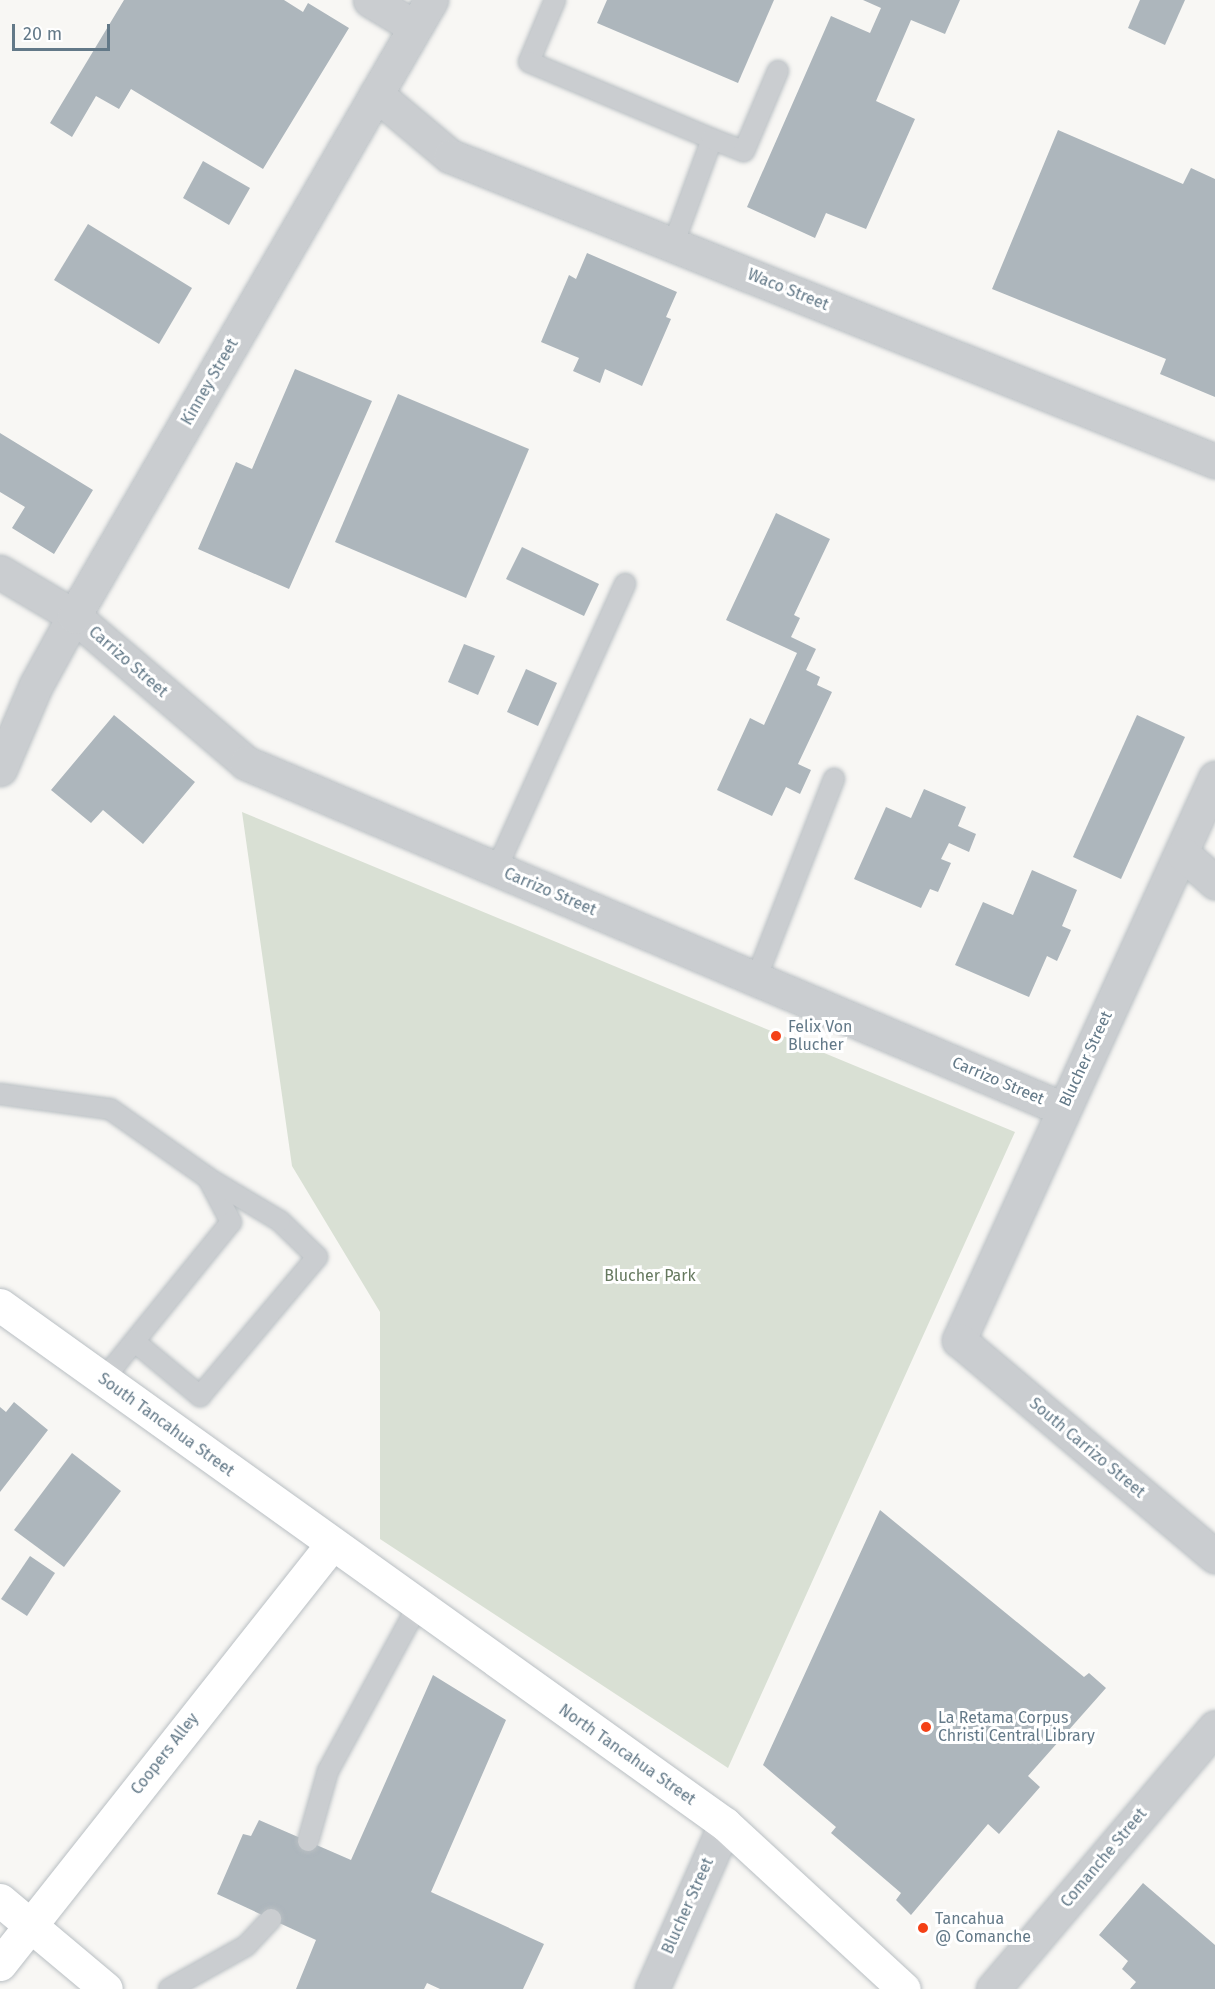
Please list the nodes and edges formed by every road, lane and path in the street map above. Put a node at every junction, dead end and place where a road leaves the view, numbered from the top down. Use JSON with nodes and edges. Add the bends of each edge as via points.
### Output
{"nodes":[{"id":1,"x":370,"y":0,"type":"edge"},
{"id":2,"x":555,"y":0,"type":"edge"},
{"id":3,"x":423,"y":13,"type":"edge"},
{"id":4,"x":778,"y":71,"type":"dead end"},
{"id":5,"x":376,"y":94,"type":"junction"},
{"id":6,"x":712,"y":139,"type":"junction"},
{"id":7,"x":673,"y":245,"type":"junction"},
{"id":8,"x":1215,"y":461,"type":"edge"},
{"id":9,"x":0,"y":572,"type":"edge"},
{"id":10,"x":626,"y":584,"type":"dead end"},
{"id":11,"x":74,"y":616,"type":"junction"},
{"id":12,"x":0,"y":769,"type":"edge"},
{"id":13,"x":834,"y":778,"type":"dead end"},
{"id":14,"x":1215,"y":778,"type":"edge"},
{"id":15,"x":1183,"y":854,"type":"junction"},
{"id":16,"x":496,"y":870,"type":"junction"},
{"id":17,"x":1215,"y":882,"type":"edge"},
{"id":18,"x":756,"y":979,"type":"junction"},
{"id":19,"x":0,"y":1094,"type":"edge"},
{"id":20,"x":1063,"y":1109,"type":"junction"},
{"id":21,"x":208,"y":1178,"type":"junction"},
{"id":22,"x":0,"y":1305,"type":"edge"},
{"id":23,"x":959,"y":1340,"type":"joint"},
{"id":24,"x":135,"y":1342,"type":"junction"},
{"id":25,"x":104,"y":1380,"type":"junction"},
{"id":26,"x":332,"y":1544,"type":"junction"},
{"id":27,"x":1215,"y":1556,"type":"edge"},
{"id":28,"x":418,"y":1605,"type":"junction"},
{"id":29,"x":1215,"y":1727,"type":"edge"},
{"id":30,"x":724,"y":1824,"type":"junction"},
{"id":31,"x":308,"y":1841,"type":"dead end"},
{"id":32,"x":0,"y":1900,"type":"edge"},
{"id":33,"x":271,"y":1919,"type":"dead end"},
{"id":34,"x":30,"y":1924,"type":"junction"},
{"id":35,"x":0,"y":1964,"type":"edge"},
{"id":36,"x":106,"y":1989,"type":"edge"},
{"id":37,"x":169,"y":1989,"type":"edge"},
{"id":38,"x":652,"y":1989,"type":"edge"},
{"id":39,"x":903,"y":1989,"type":"edge"},
{"id":40,"x":993,"y":1989,"type":"edge"}],
"edges":[{"from":1,"to":3,"type":"street"},
{"from":2,"to":6,"type":"lane","via":[[529,62]]},
{"from":3,"to":5,"type":"street","name":"Kinney Street"},
{"from":4,"to":6,"type":"lane","via":[[744,151]]},
{"from":5,"to":7,"type":"street","name":"Waco Street","via":[[450,156]]},
{"from":5,"to":11,"type":"street","name":"Kinney Street"},
{"from":6,"to":7,"type":"lane"},
{"from":7,"to":8,"type":"street","name":"Waco Street"},
{"from":9,"to":11,"type":"street"},
{"from":10,"to":16,"type":"lane"},
{"from":11,"to":12,"type":"street","name":"Kinney Street","via":[[36,685]]},
{"from":11,"to":16,"type":"street","name":"Carrizo Street","via":[[246,763]]},
{"from":13,"to":18,"type":"lane"},
{"from":14,"to":15,"type":"street","name":"Blucher Street"},
{"from":15,"to":17,"type":"street"},
{"from":15,"to":20,"type":"street","name":"Blucher Street"},
{"from":16,"to":18,"type":"street","name":"Carrizo Street"},
{"from":18,"to":20,"type":"street","name":"Carrizo Street"},
{"from":19,"to":21,"type":"lane","via":[[110,1109]]},
{"from":20,"to":23,"type":"street","name":"Blucher Street"},
{"from":21,"to":24,"type":"lane","via":[[231,1222]]},
{"from":21,"to":24,"type":"lane","via":[[280,1221],[317,1257],[200,1396]]},
{"from":22,"to":25,"type":"main road","name":"South Tancahua Street"},
{"from":23,"to":27,"type":"street","name":"South Carrizo Street"},
{"from":24,"to":25,"type":"lane"},
{"from":25,"to":26,"type":"main road","name":"South Tancahua Street"},
{"from":26,"to":28,"type":"main road","name":"North Tancahua Street"},
{"from":26,"to":34,"type":"main road","name":"Coopers Alley"},
{"from":28,"to":30,"type":"main road","name":"North Tancahua Street"},
{"from":28,"to":31,"type":"lane","via":[[328,1771]]},
{"from":29,"to":40,"type":"street","name":"Comanche Street"},
{"from":30,"to":38,"type":"street","name":"Blucher Street"},
{"from":30,"to":39,"type":"main road","name":"North Tancahua Street"},
{"from":32,"to":34,"type":"main road"},
{"from":33,"to":37,"type":"lane","via":[[246,1946]]},
{"from":34,"to":35,"type":"main road","name":"Coopers Alley"},
{"from":34,"to":36,"type":"main road"}]}
